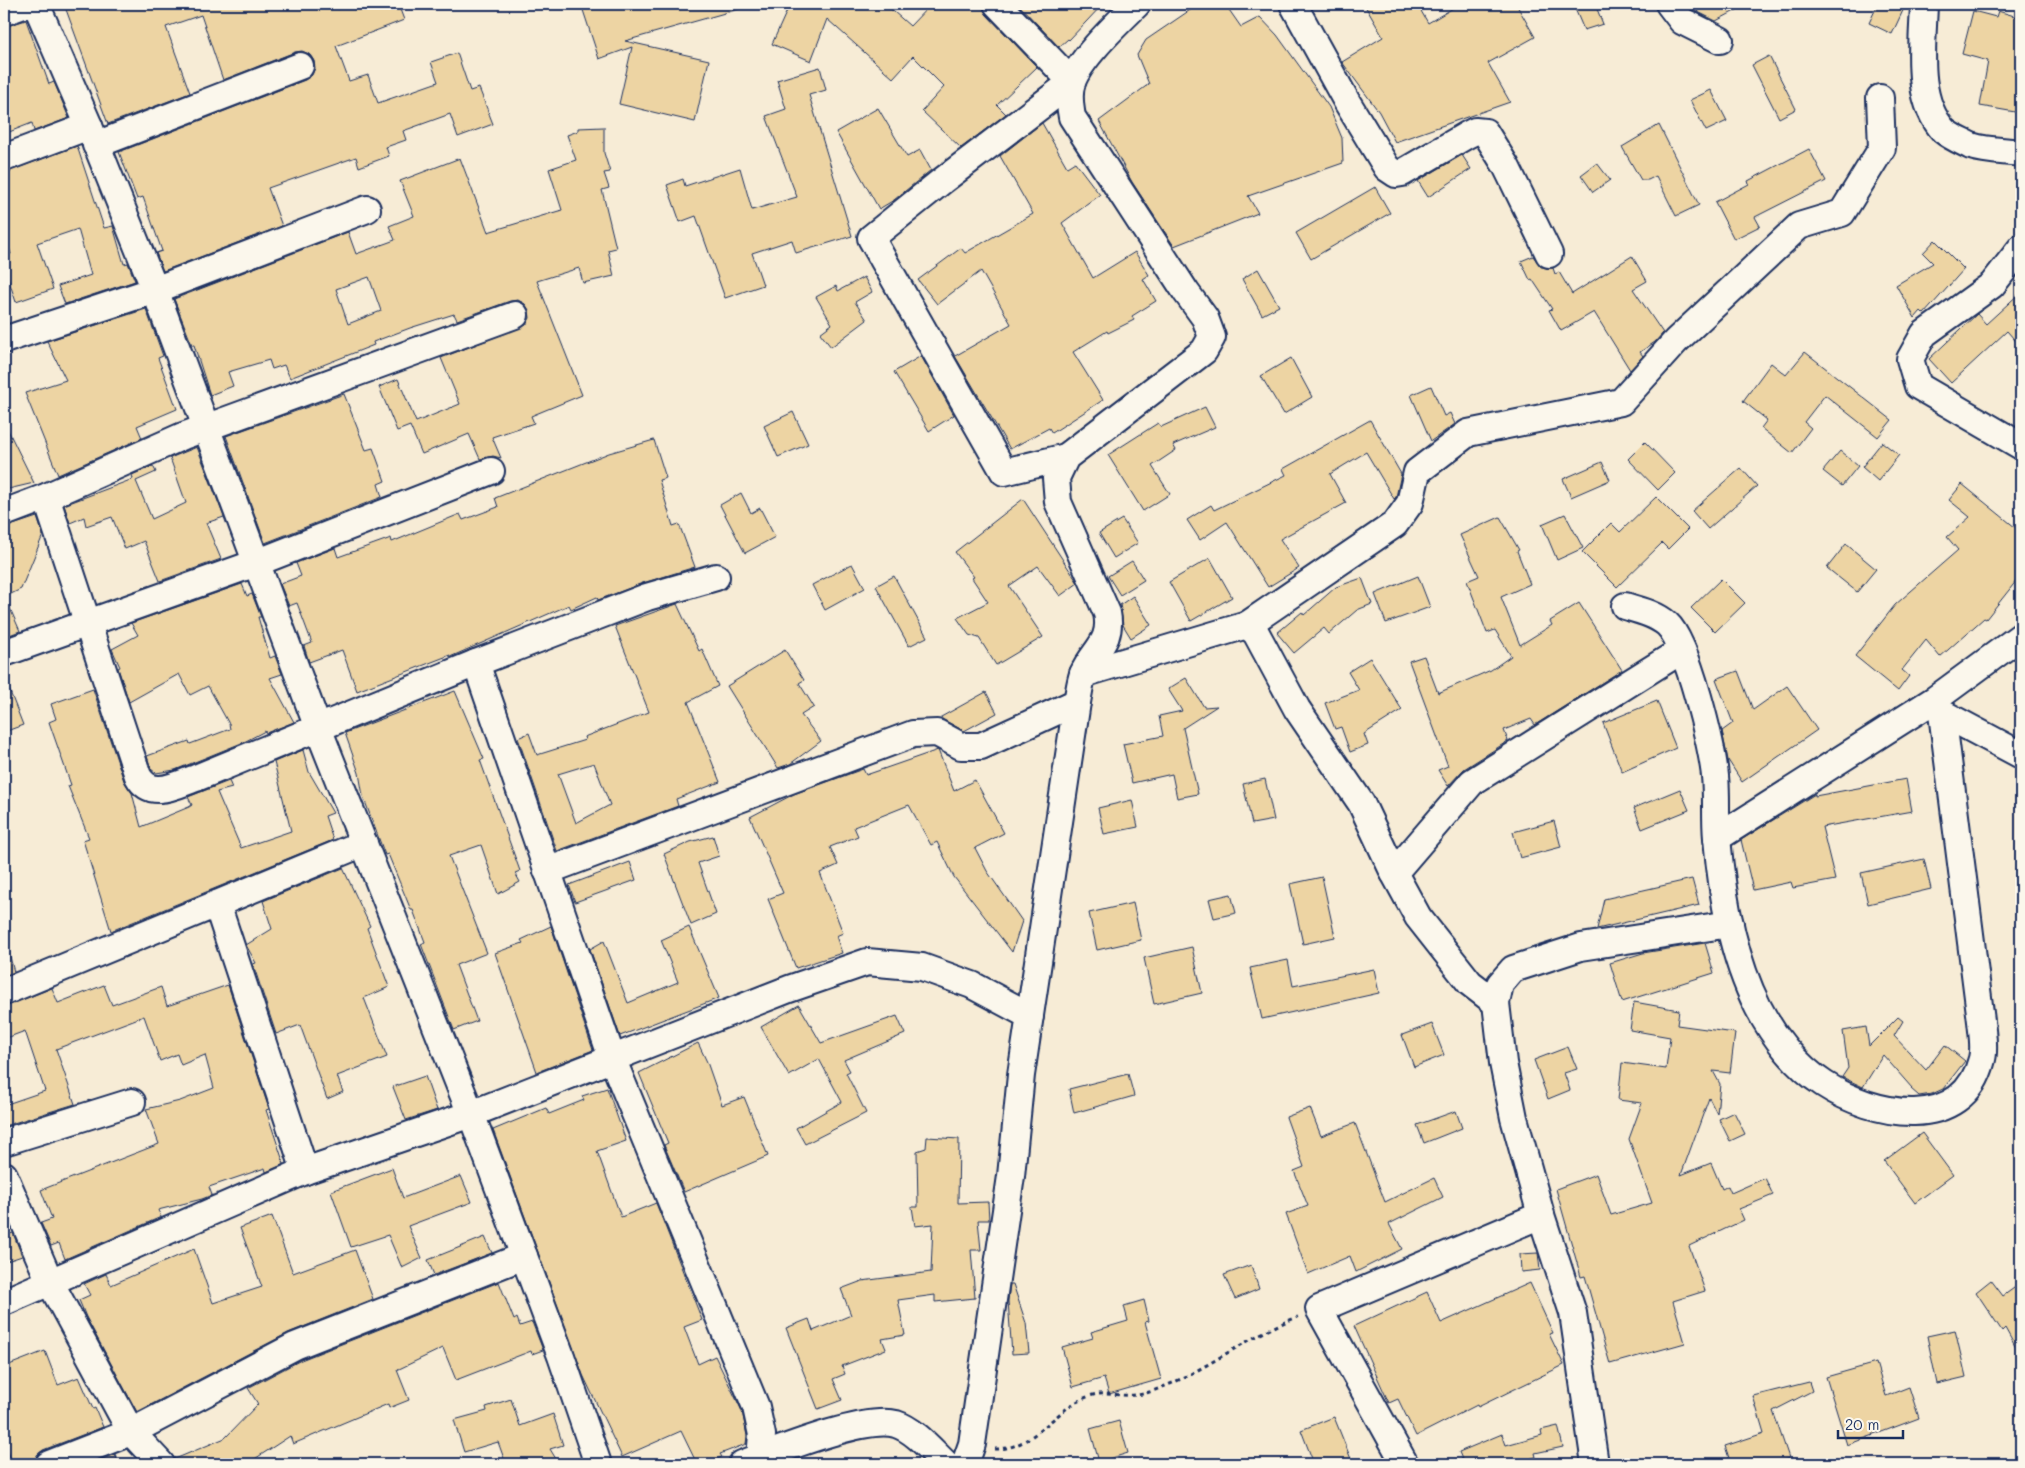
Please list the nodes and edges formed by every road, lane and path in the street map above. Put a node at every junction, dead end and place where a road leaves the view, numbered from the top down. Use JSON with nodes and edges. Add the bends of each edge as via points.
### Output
{"nodes":[{"id":1,"x":26,"y":4,"type":"edge"},
{"id":2,"x":36,"y":4,"type":"edge"},
{"id":3,"x":997,"y":4,"type":"edge"},
{"id":4,"x":1137,"y":4,"type":"edge"},
{"id":5,"x":1293,"y":4,"type":"edge"},
{"id":6,"x":1669,"y":4,"type":"edge"},
{"id":7,"x":1924,"y":4,"type":"edge"},
{"id":8,"x":4,"y":12,"type":"edge"},
{"id":9,"x":1720,"y":40,"type":"dead end"},
{"id":10,"x":300,"y":66,"type":"dead end"},
{"id":11,"x":1072,"y":82,"type":"junction"},
{"id":12,"x":1880,"y":98,"type":"dead end"},
{"id":13,"x":92,"y":135,"type":"junction"},
{"id":14,"x":2021,"y":153,"type":"edge"},
{"id":15,"x":4,"y":158,"type":"edge"},
{"id":16,"x":367,"y":209,"type":"dead end"},
{"id":17,"x":2021,"y":248,"type":"edge"},
{"id":18,"x":1550,"y":254,"type":"dead end"},
{"id":19,"x":155,"y":290,"type":"junction"},
{"id":20,"x":515,"y":315,"type":"dead end"},
{"id":21,"x":4,"y":340,"type":"edge"},
{"id":22,"x":205,"y":427,"type":"junction"},
{"id":23,"x":2021,"y":446,"type":"edge"},
{"id":24,"x":1066,"y":456,"type":"junction"},
{"id":25,"x":491,"y":471,"type":"dead end"},
{"id":26,"x":46,"y":497,"type":"junction"},
{"id":27,"x":4,"y":513,"type":"edge"},
{"id":28,"x":256,"y":562,"type":"junction"},
{"id":29,"x":716,"y":577,"type":"dead end"},
{"id":30,"x":1625,"y":606,"type":"dead end"},
{"id":31,"x":88,"y":622,"type":"junction"},
{"id":32,"x":1247,"y":625,"type":"junction"},
{"id":33,"x":2021,"y":636,"type":"edge"},
{"id":34,"x":1682,"y":650,"type":"junction"},
{"id":35,"x":4,"y":653,"type":"edge"},
{"id":36,"x":476,"y":663,"type":"junction"},
{"id":37,"x":1083,"y":674,"type":"junction"},
{"id":38,"x":1077,"y":702,"type":"junction"},
{"id":39,"x":1938,"y":707,"type":"junction"},
{"id":40,"x":318,"y":728,"type":"junction"},
{"id":41,"x":2021,"y":755,"type":"edge"},
{"id":42,"x":1717,"y":838,"type":"junction"},
{"id":43,"x":364,"y":842,"type":"junction"},
{"id":44,"x":547,"y":871,"type":"junction"},
{"id":45,"x":1394,"y":873,"type":"junction"},
{"id":46,"x":217,"y":904,"type":"junction"},
{"id":47,"x":1730,"y":924,"type":"junction"},
{"id":48,"x":4,"y":992,"type":"edge"},
{"id":49,"x":1496,"y":1003,"type":"junction"},
{"id":50,"x":1030,"y":1016,"type":"junction"},
{"id":51,"x":612,"y":1058,"type":"junction"},
{"id":52,"x":132,"y":1102,"type":"dead end"},
{"id":53,"x":471,"y":1114,"type":"junction"},
{"id":54,"x":4,"y":1142,"type":"edge"},
{"id":55,"x":305,"y":1171,"type":"junction"},
{"id":56,"x":4,"y":1175,"type":"edge"},
{"id":57,"x":1541,"y":1215,"type":"junction"},
{"id":58,"x":524,"y":1256,"type":"junction"},
{"id":59,"x":50,"y":1282,"type":"junction"},
{"id":60,"x":4,"y":1302,"type":"edge"},
{"id":61,"x":1319,"y":1309,"type":"junction"},
{"id":62,"x":131,"y":1432,"type":"junction"},
{"id":63,"x":969,"y":1454,"type":"edge"},
{"id":64,"x":751,"y":1461,"type":"edge"},
{"id":65,"x":49,"y":1464,"type":"edge"},
{"id":66,"x":161,"y":1464,"type":"edge"},
{"id":67,"x":598,"y":1464,"type":"edge"},
{"id":68,"x":946,"y":1464,"type":"edge"},
{"id":69,"x":1405,"y":1464,"type":"edge"},
{"id":70,"x":1596,"y":1464,"type":"edge"}],
"edges":[{"from":1,"to":8,"type":"street"},
{"from":2,"to":13,"type":"street"},
{"from":3,"to":11,"type":"street"},
{"from":4,"to":11,"type":"street","via":[[1099,43]]},
{"from":5,"to":18,"type":"street","via":[[1387,168],[1402,174],[1467,135],[1475,131],[1485,132],[1506,166]]},
{"from":6,"to":9,"type":"street","via":[[1682,21]]},
{"from":7,"to":14,"type":"street","via":[[1923,72],[1925,91],[1934,117],[1946,132],[1973,146]]},
{"from":10,"to":13,"type":"street"},
{"from":11,"to":24,"type":"street","via":[[1069,101],[1072,117],[1205,318],[1212,337],[1204,351]]},
{"from":11,"to":24,"type":"street","via":[[871,238],[1004,472]]},
{"from":12,"to":32,"type":"street","via":[[1882,148],[1842,212],[1799,226],[1676,341],[1621,402],[1468,433],[1417,472],[1410,503],[1394,524]]},
{"from":13,"to":15,"type":"street"},
{"from":13,"to":19,"type":"street"},
{"from":16,"to":19,"type":"street"},
{"from":17,"to":23,"type":"street","via":[[1992,285],[1924,334],[1910,359],[1918,386]]},
{"from":19,"to":21,"type":"street"},
{"from":19,"to":22,"type":"street"},
{"from":20,"to":22,"type":"street"},
{"from":22,"to":26,"type":"street"},
{"from":22,"to":28,"type":"street"},
{"from":24,"to":37,"type":"street","via":[[1056,478],[1058,502],[1107,613],[1110,627]]},
{"from":25,"to":28,"type":"street"},
{"from":26,"to":27,"type":"street"},
{"from":26,"to":31,"type":"street"},
{"from":28,"to":31,"type":"street"},
{"from":28,"to":40,"type":"street"},
{"from":29,"to":36,"type":"street","via":[[647,597]]},
{"from":30,"to":34,"type":"street","via":[[1648,613],[1668,625]]},
{"from":31,"to":35,"type":"street"},
{"from":31,"to":40,"type":"street","via":[[138,776],[151,790],[164,790]]},
{"from":32,"to":37,"type":"street"},
{"from":32,"to":45,"type":"street","via":[[1256,633],[1297,709],[1361,803]]},
{"from":33,"to":39,"type":"street"},
{"from":34,"to":42,"type":"street","via":[[1696,688],[1714,774]]},
{"from":34,"to":45,"type":"street","via":[[1472,782]]},
{"from":36,"to":40,"type":"street"},
{"from":36,"to":44,"type":"street"},
{"from":37,"to":38,"type":"street"},
{"from":38,"to":44,"type":"street","via":[[981,746],[961,746],[937,733],[912,734]]},
{"from":38,"to":50,"type":"street"},
{"from":39,"to":41,"type":"street"},
{"from":39,"to":42,"type":"street"},
{"from":39,"to":47,"type":"street","via":[[1981,1020],[1983,1058],[1972,1086],[1953,1102],[1927,1113],[1889,1110],[1851,1100],[1823,1083],[1799,1064],[1759,1008],[1744,976]]},
{"from":40,"to":43,"type":"street"},
{"from":42,"to":47,"type":"street"},
{"from":43,"to":46,"type":"street"},
{"from":43,"to":53,"type":"street"},
{"from":44,"to":51,"type":"street"},
{"from":45,"to":49,"type":"street","via":[[1418,916],[1470,983]]},
{"from":46,"to":48,"type":"street"},
{"from":46,"to":55,"type":"street"},
{"from":47,"to":49,"type":"street","via":[[1581,947],[1549,957],[1513,970],[1500,984]]},
{"from":49,"to":57,"type":"street","via":[[1514,1118]]},
{"from":50,"to":51,"type":"street","via":[[972,985],[922,967],[867,962]]},
{"from":50,"to":63,"type":"street","via":[[1012,1176]]},
{"from":51,"to":53,"type":"street"},
{"from":51,"to":64,"type":"street","via":[[756,1407],[762,1435]]},
{"from":52,"to":54,"type":"street"},
{"from":53,"to":55,"type":"street"},
{"from":53,"to":58,"type":"street"},
{"from":55,"to":59,"type":"street"},
{"from":56,"to":59,"type":"street"},
{"from":57,"to":61,"type":"street"},
{"from":57,"to":70,"type":"street","via":[[1573,1313]]},
{"from":58,"to":62,"type":"street","via":[[295,1346]]},
{"from":58,"to":67,"type":"street"},
{"from":59,"to":60,"type":"street"},
{"from":59,"to":62,"type":"street"},
{"from":61,"to":63,"type":"path","via":[[1292,1319],[1166,1386],[1129,1396],[1094,1395],[1064,1410],[1042,1431],[1014,1445]]},
{"from":61,"to":69,"type":"street"},
{"from":62,"to":65,"type":"street"},
{"from":62,"to":66,"type":"street"},
{"from":64,"to":68,"type":"street","via":[[840,1430],[896,1424],[914,1435]]}]}
